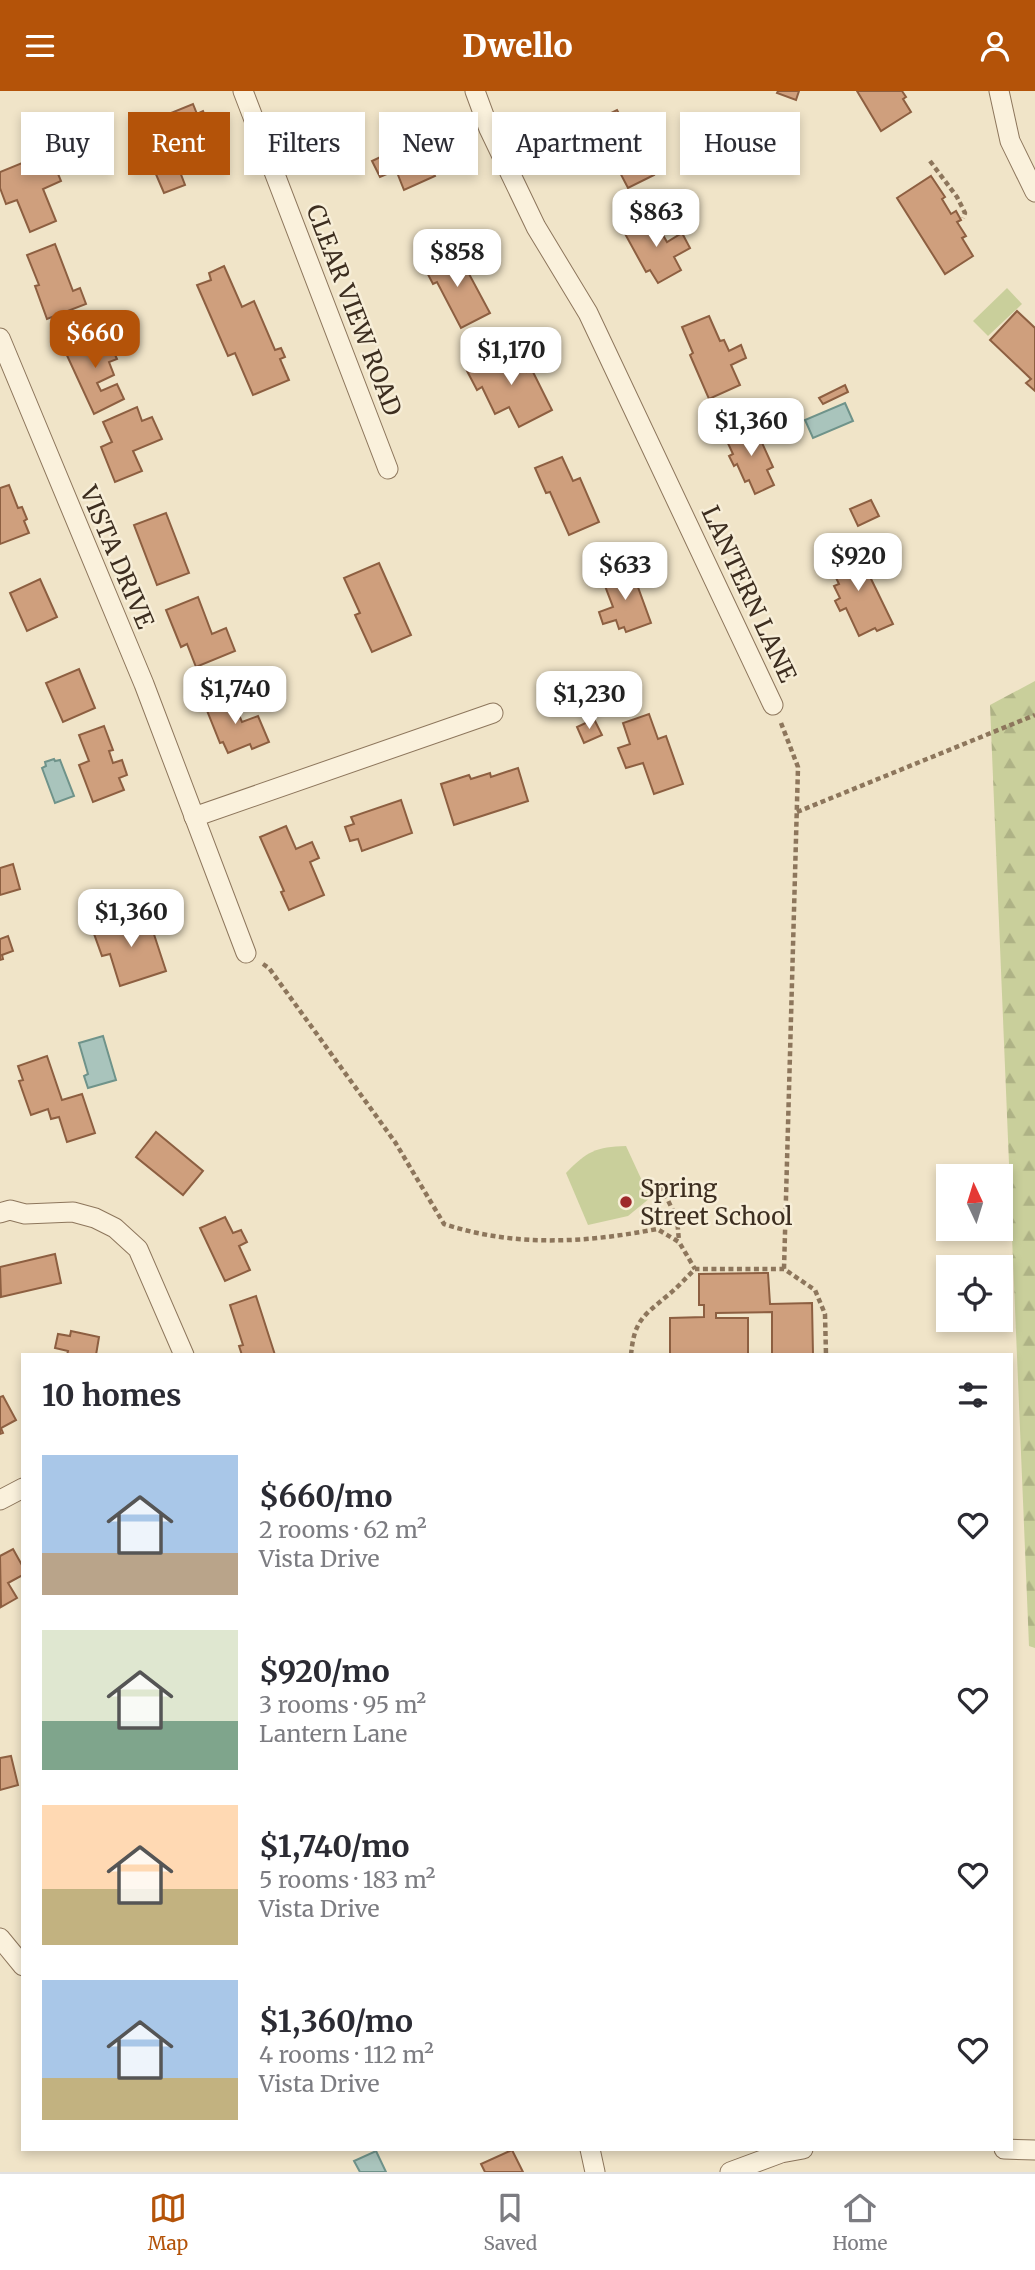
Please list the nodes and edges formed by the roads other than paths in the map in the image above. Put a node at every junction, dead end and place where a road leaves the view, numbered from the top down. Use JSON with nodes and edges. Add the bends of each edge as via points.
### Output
{"nodes":[{"id":1,"x":243,"y":91,"type":"edge"},
{"id":2,"x":475,"y":91,"type":"edge"},
{"id":3,"x":999,"y":91,"type":"edge"},
{"id":4,"x":1035,"y":192,"type":"edge"},
{"id":5,"x":0,"y":338,"type":"edge"},
{"id":6,"x":388,"y":469,"type":"dead end"},
{"id":7,"x":773,"y":705,"type":"road end"},
{"id":8,"x":493,"y":713,"type":"dead end"},
{"id":9,"x":194,"y":817,"type":"junction"},
{"id":10,"x":246,"y":953,"type":"road end"},
{"id":11,"x":3,"y":1209,"type":"edge"},
{"id":12,"x":183,"y":1353,"type":"edge"},
{"id":13,"x":21,"y":1489,"type":"edge"},
{"id":14,"x":0,"y":1500,"type":"edge"},
{"id":15,"x":0,"y":1938,"type":"edge"},
{"id":16,"x":21,"y":1964,"type":"edge"},
{"id":17,"x":1013,"y":2149,"type":"edge"},
{"id":18,"x":1035,"y":2150,"type":"edge"},
{"id":19,"x":590,"y":2151,"type":"edge"},
{"id":20,"x":792,"y":2151,"type":"edge"},
{"id":21,"x":595,"y":2172,"type":"edge"},
{"id":22,"x":730,"y":2172,"type":"edge"}],
"edges":[{"from":1,"to":6,"type":"street","name":"CLEAR VIEW ROAD"},
{"from":2,"to":7,"type":"street","name":"LANTERN LANE","via":[[536,227],[594,325]]},
{"from":3,"to":4,"type":"street","via":[[1010,141]]},
{"from":5,"to":9,"type":"street","name":"VISTA DRIVE","via":[[144,684]]},
{"from":8,"to":9,"type":"street"},
{"from":9,"to":10,"type":"street","name":"VISTA DRIVE"},
{"from":11,"to":12,"type":"street","via":[[25,1214],[73,1212],[115,1227],[138,1249]]},
{"from":13,"to":14,"type":"street"},
{"from":15,"to":16,"type":"street"},
{"from":17,"to":18,"type":"street"},
{"from":19,"to":21,"type":"street"},
{"from":20,"to":22,"type":"street"}]}
